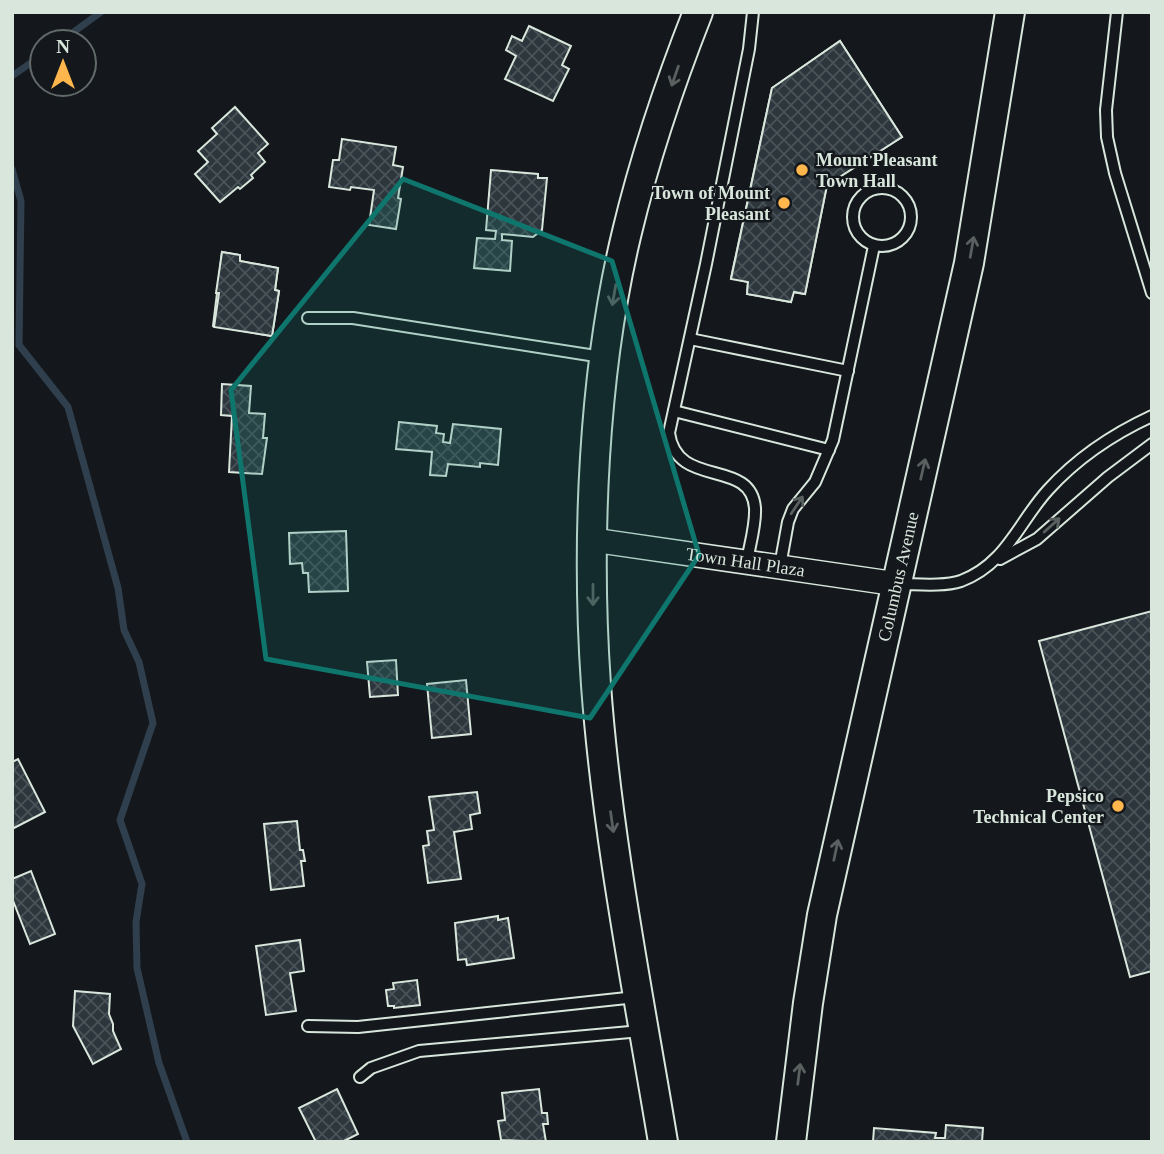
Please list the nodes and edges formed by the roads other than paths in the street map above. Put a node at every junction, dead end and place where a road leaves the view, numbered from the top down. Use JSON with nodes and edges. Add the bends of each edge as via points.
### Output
{"nodes":[{"id":1,"x":698,"y":12,"type":"edge"},
{"id":2,"x":753,"y":12,"type":"edge"},
{"id":3,"x":1010,"y":12,"type":"edge"},
{"id":4,"x":1117,"y":12,"type":"edge"},
{"id":5,"x":874,"y":246,"type":"junction"},
{"id":6,"x":1152,"y":293,"type":"edge"},
{"id":7,"x":308,"y":318,"type":"dead end"},
{"id":8,"x":690,"y":339,"type":"junction"},
{"id":9,"x":605,"y":357,"type":"junction"},
{"id":10,"x":848,"y":371,"type":"junction"},
{"id":11,"x":674,"y":411,"type":"junction"},
{"id":12,"x":1152,"y":416,"type":"edge"},
{"id":13,"x":1152,"y":444,"type":"edge"},
{"id":14,"x":829,"y":450,"type":"junction"},
{"id":15,"x":593,"y":540,"type":"junction"},
{"id":16,"x":747,"y":561,"type":"junction"},
{"id":17,"x":995,"y":562,"type":"junction"},
{"id":18,"x":780,"y":566,"type":"junction"},
{"id":19,"x":897,"y":584,"type":"junction"},
{"id":20,"x":639,"y":996,"type":"junction"},
{"id":21,"x":309,"y":1026,"type":"dead end"},
{"id":22,"x":644,"y":1031,"type":"junction"},
{"id":23,"x":360,"y":1077,"type":"dead end"},
{"id":24,"x":663,"y":1142,"type":"edge"},
{"id":25,"x":791,"y":1142,"type":"edge"}],
"edges":[{"from":1,"to":9,"type":"street","one_way":true,"via":[[630,220]]},
{"from":2,"to":8,"type":"lane"},
{"from":19,"to":3,"type":"street","name":"Columbus Avenue","one_way":true,"via":[[970,263]]},
{"from":4,"to":6,"type":"lane","via":[[1107,137]]},
{"from":5,"to":5,"type":"lane","via":[[893,245],[911,223],[909,205],[886,188],[867,192],[855,207],[858,235]]},
{"from":5,"to":10,"type":"lane"},
{"from":7,"to":9,"type":"lane","via":[[354,318]]},
{"from":8,"to":10,"type":"lane"},
{"from":8,"to":11,"type":"lane"},
{"from":9,"to":15,"type":"street"},
{"from":10,"to":14,"type":"lane"},
{"from":11,"to":14,"type":"lane"},
{"from":11,"to":16,"type":"lane","via":[[670,442],[684,463],[735,478],[751,494],[755,507]]},
{"from":12,"to":17,"type":"lane","via":[[1074,464],[1047,491]]},
{"from":17,"to":13,"type":"lane","one_way":true,"via":[[1037,539]]},
{"from":18,"to":14,"type":"lane","one_way":true,"via":[[793,509],[816,482]]},
{"from":15,"to":16,"type":"street","name":"Town Hall Plaza"},
{"from":15,"to":20,"type":"street","one_way":true,"via":[[599,729]]},
{"from":16,"to":18,"type":"street","name":"Town Hall Plaza"},
{"from":17,"to":19,"type":"lane","via":[[958,582]]},
{"from":18,"to":19,"type":"street","name":"Town Hall Plaza"},
{"from":25,"to":19,"type":"street","name":"Columbus Avenue","one_way":true,"via":[[822,915]]},
{"from":20,"to":21,"type":"lane","via":[[358,1027]]},
{"from":20,"to":22,"type":"street"},
{"from":22,"to":23,"type":"lane","via":[[419,1051],[370,1068]]},
{"from":22,"to":24,"type":"street"}]}
